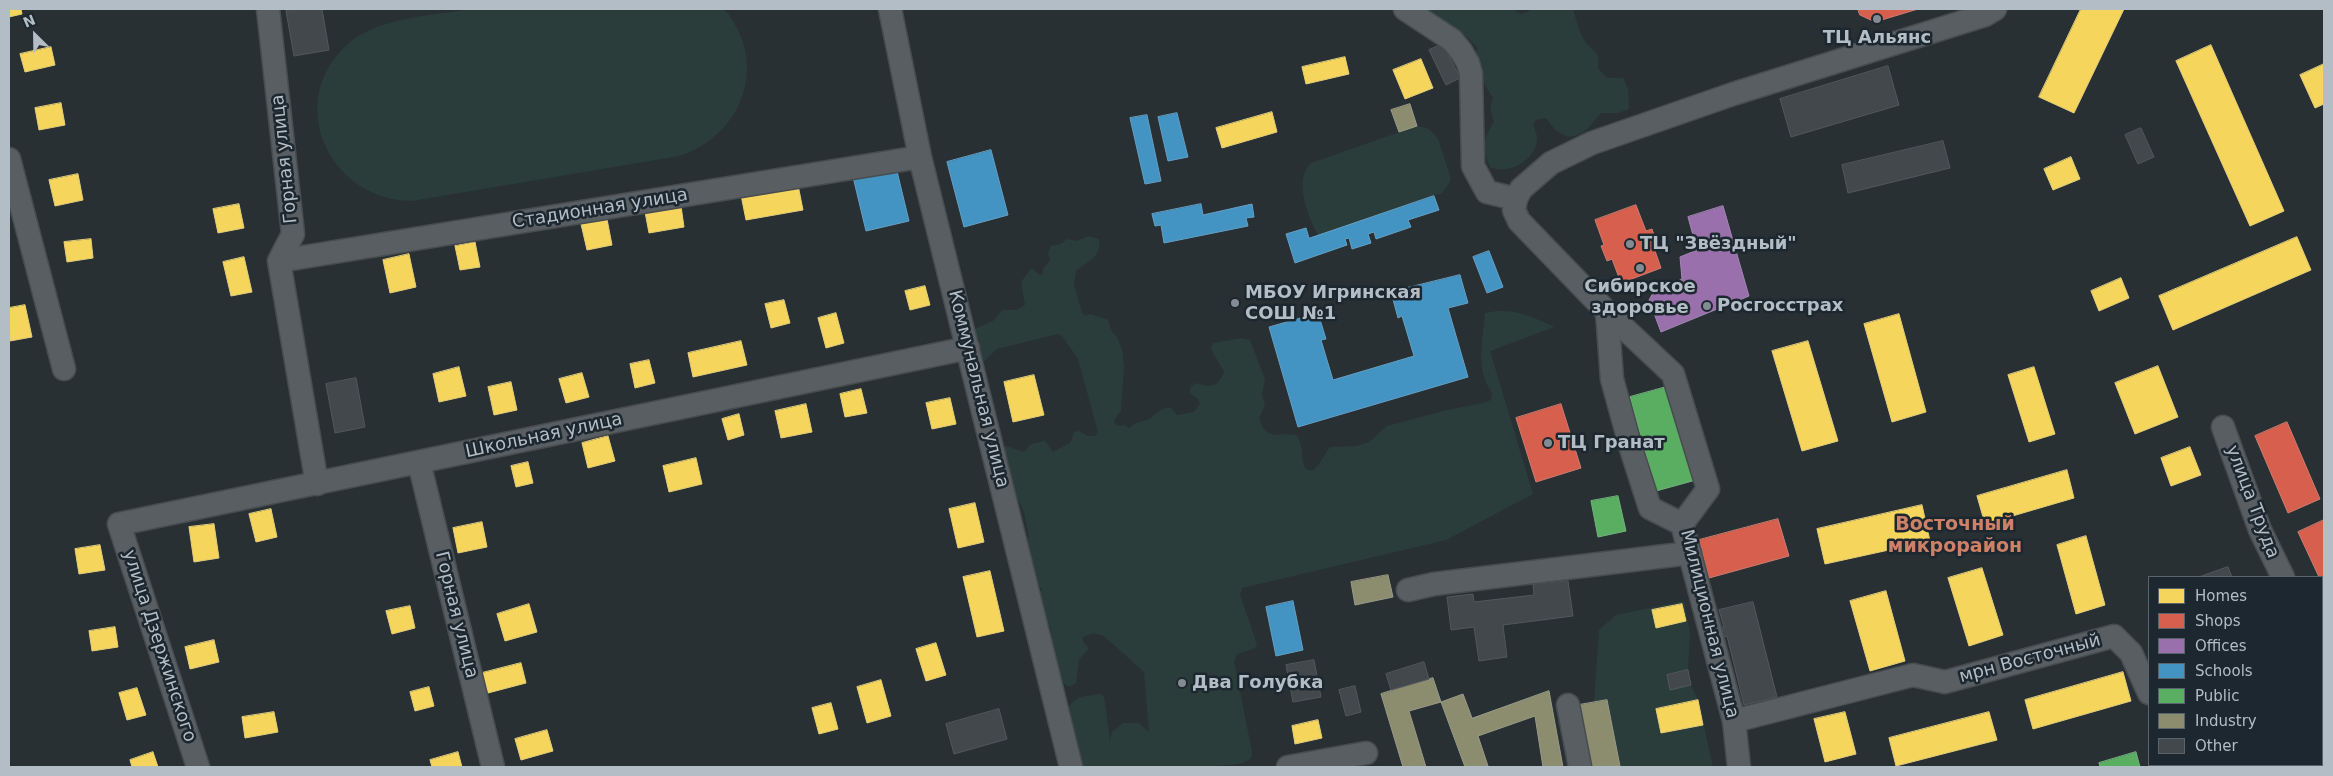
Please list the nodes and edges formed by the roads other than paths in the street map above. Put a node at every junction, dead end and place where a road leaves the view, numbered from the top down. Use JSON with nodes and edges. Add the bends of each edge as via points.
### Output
{"nodes":[{"id":1,"x":268,"y":9,"type":"edge"},
{"id":2,"x":890,"y":9,"type":"edge"},
{"id":3,"x":1405,"y":9,"type":"edge"},
{"id":4,"x":1995,"y":9,"type":"edge"},
{"id":5,"x":920,"y":157,"type":"junction"},
{"id":6,"x":9,"y":159,"type":"edge"},
{"id":7,"x":1516,"y":199,"type":"junction"},
{"id":8,"x":279,"y":261,"type":"junction"},
{"id":9,"x":1608,"y":312,"type":"junction"},
{"id":10,"x":968,"y":348,"type":"junction"},
{"id":11,"x":64,"y":370,"type":"dead end"},
{"id":12,"x":2223,"y":427,"type":"dead end"},
{"id":13,"x":419,"y":462,"type":"junction"},
{"id":14,"x":317,"y":484,"type":"junction"},
{"id":15,"x":119,"y":524,"type":"joint"},
{"id":16,"x":1682,"y":524,"type":"junction"},
{"id":17,"x":1690,"y":553,"type":"junction"},
{"id":18,"x":2283,"y":576,"type":"edge"},
{"id":19,"x":1408,"y":590,"type":"dead end"},
{"id":20,"x":2148,"y":691,"type":"edge"},
{"id":21,"x":1568,"y":705,"type":"dead end"},
{"id":22,"x":1734,"y":721,"type":"junction"},
{"id":23,"x":1366,"y":753,"type":"dead end"},
{"id":24,"x":198,"y":767,"type":"edge"},
{"id":25,"x":493,"y":767,"type":"edge"},
{"id":26,"x":1071,"y":767,"type":"edge"},
{"id":27,"x":1288,"y":767,"type":"edge"},
{"id":28,"x":1580,"y":767,"type":"edge"},
{"id":29,"x":1739,"y":767,"type":"edge"}],
"edges":[{"from":1,"to":8,"type":"street","name":"Горная улица","via":[[293,234]]},
{"from":2,"to":5,"type":"street","name":"Коммунальная улица"},
{"from":3,"to":7,"type":"street","via":[[1452,40],[1468,63],[1473,166],[1487,192]]},
{"from":4,"to":7,"type":"street","via":[[1985,15],[1733,94],[1592,143],[1551,163],[1521,189]]},
{"from":5,"to":8,"type":"street","name":"Стадионная улица"},
{"from":5,"to":10,"type":"street","name":"Коммунальная улица"},
{"from":6,"to":11,"type":"street"},
{"from":7,"to":9,"type":"street","name":"Милиционная улица","via":[[1514,210],[1519,221]]},
{"from":8,"to":14,"type":"street"},
{"from":9,"to":16,"type":"street","via":[[1612,379],[1650,508]]},
{"from":9,"to":16,"type":"street","name":"Милиционная улица","via":[[1673,374],[1708,489]]},
{"from":10,"to":13,"type":"street","name":"Школьная улица"},
{"from":10,"to":26,"type":"street","name":"Коммунальная улица"},
{"from":12,"to":18,"type":"street","name":"улица Труда","via":[[2260,530]]},
{"from":13,"to":14,"type":"street","name":"Школьная улица"},
{"from":13,"to":25,"type":"street","name":"Горная улица"},
{"from":14,"to":15,"type":"street","name":"Школьная улица"},
{"from":15,"to":24,"type":"street","name":"улица Дзержинского"},
{"from":16,"to":17,"type":"street","name":"Милиционная улица"},
{"from":17,"to":19,"type":"street","via":[[1434,584]]},
{"from":17,"to":22,"type":"street","name":"Милиционная улица"},
{"from":20,"to":22,"type":"street","name":"мрн Восточный","via":[[2132,653],[2114,636],[1946,682],[1913,675]]},
{"from":21,"to":28,"type":"street"},
{"from":22,"to":29,"type":"street","name":"Милиционная улица"},
{"from":23,"to":27,"type":"street"}]}
